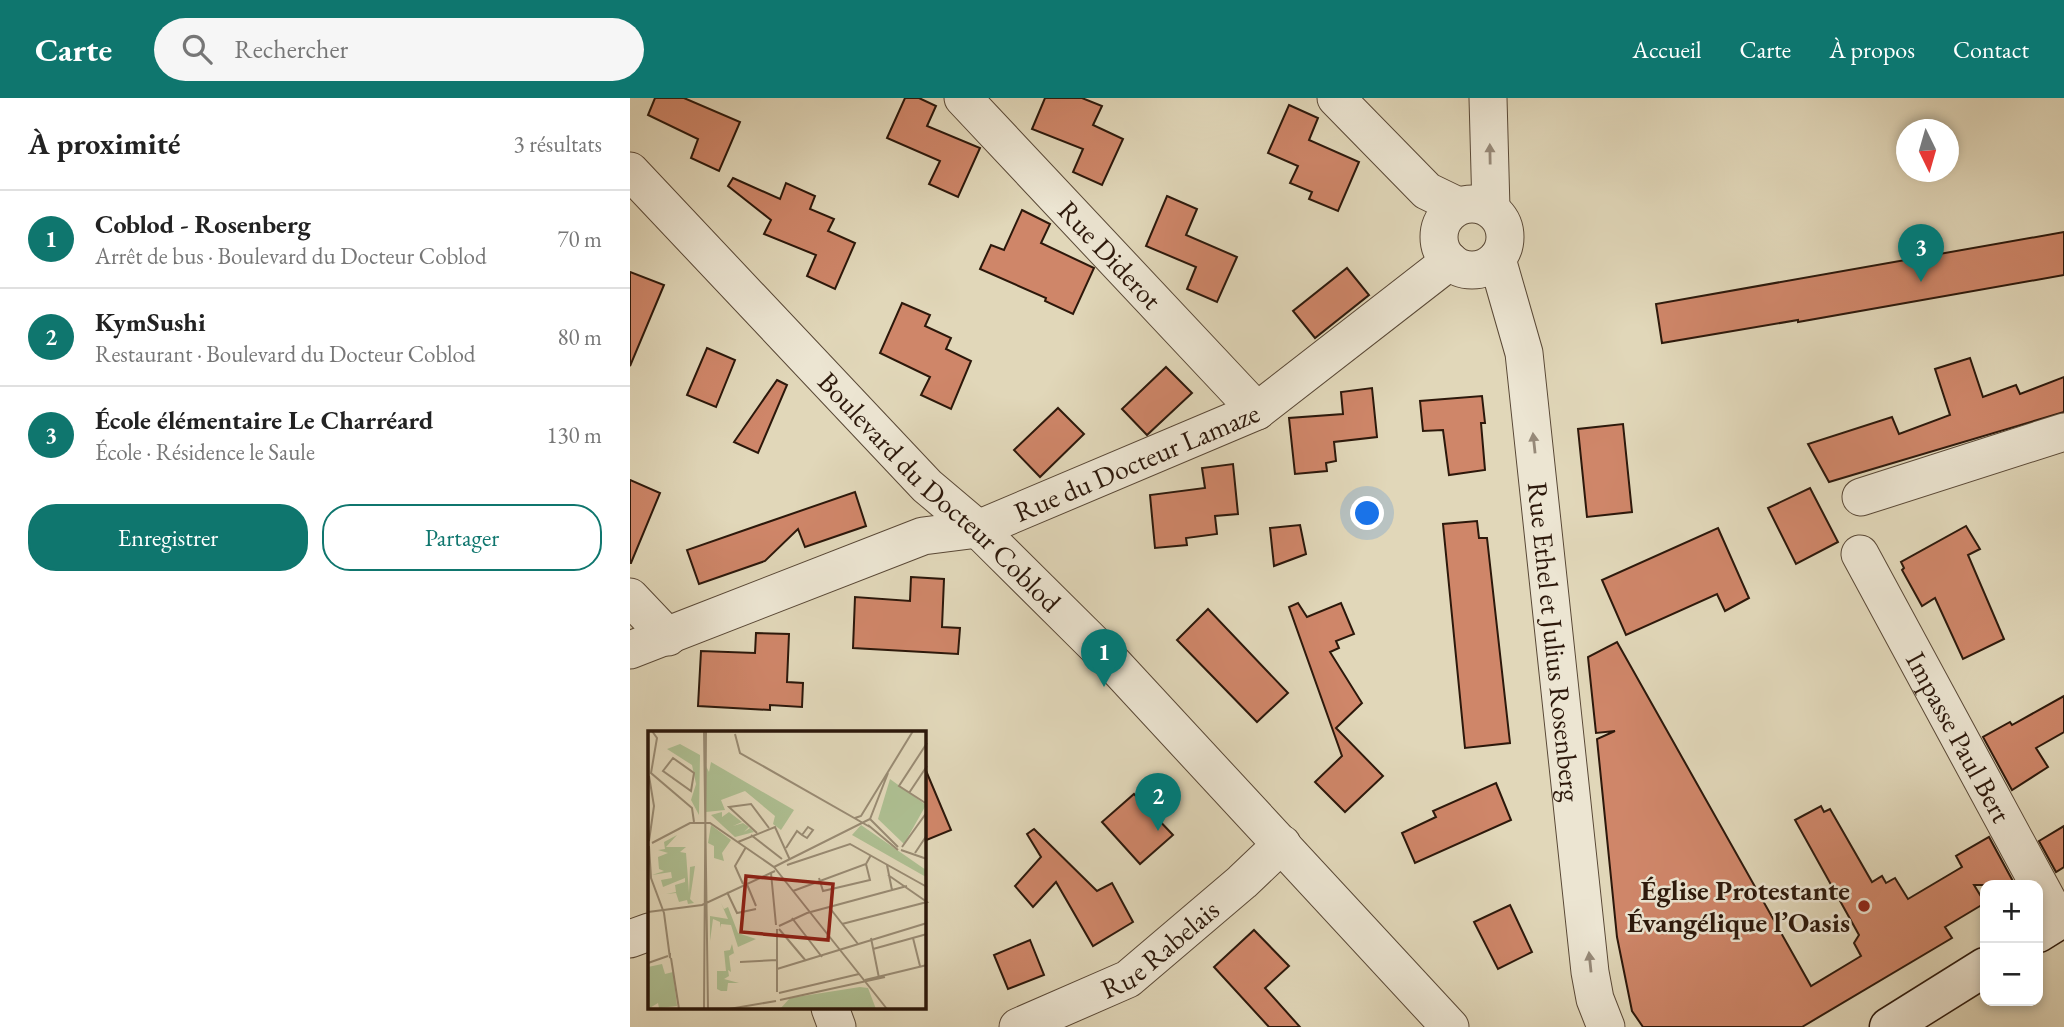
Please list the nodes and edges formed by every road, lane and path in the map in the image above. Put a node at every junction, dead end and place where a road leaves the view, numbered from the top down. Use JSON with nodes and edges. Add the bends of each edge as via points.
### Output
{"nodes":[{"id":1,"x":963,"y":98,"type":"edge"},
{"id":2,"x":1336,"y":98,"type":"edge"},
{"id":3,"x":1488,"y":98,"type":"edge"},
{"id":4,"x":630,"y":171,"type":"edge"},
{"id":5,"x":1475,"y":208,"type":"junction"},
{"id":6,"x":1497,"y":259,"type":"junction"},
{"id":7,"x":1450,"y":261,"type":"junction"},
{"id":8,"x":1257,"y":411,"type":"junction"},
{"id":9,"x":2064,"y":432,"type":"edge"},
{"id":10,"x":1861,"y":497,"type":"dead end"},
{"id":11,"x":978,"y":529,"type":"junction"},
{"id":12,"x":1860,"y":554,"type":"dead end"},
{"id":13,"x":630,"y":597,"type":"edge"},
{"id":14,"x":668,"y":636,"type":"junction"},
{"id":15,"x":630,"y":650,"type":"edge"},
{"id":16,"x":1282,"y":845,"type":"junction"},
{"id":17,"x":2053,"y":924,"type":"edge"},
{"id":18,"x":648,"y":932,"type":"edge"},
{"id":19,"x":630,"y":939,"type":"edge"},
{"id":20,"x":1980,"y":970,"type":"edge"},
{"id":21,"x":831,"y":1010,"type":"edge"},
{"id":22,"x":837,"y":1027,"type":"edge"},
{"id":23,"x":1017,"y":1027,"type":"edge"},
{"id":24,"x":1450,"y":1027,"type":"edge"},
{"id":25,"x":1606,"y":1027,"type":"edge"},
{"id":26,"x":1889,"y":1027,"type":"edge"}],
"edges":[{"from":1,"to":8,"type":"street","name":"Rue Diderot"},
{"from":2,"to":5,"type":"street","via":[[1427,191]]},
{"from":5,"to":3,"type":"street","name":"Rue Ethel et Julius Rosenberg","one_way":true},
{"from":4,"to":11,"type":"street","name":"Boulevard du Docteur Coblod","via":[[927,486]]},
{"from":5,"to":6,"type":"street","name":"Rue Ethel et Julius Rosenberg","via":[[1504,227],[1506,239]]},
{"from":5,"to":7,"type":"street","via":[[1446,217],[1439,232]]},
{"from":6,"to":7,"type":"street","via":[[1478,270]]},
{"from":25,"to":6,"type":"street","name":"Rue Ethel et Julius Rosenberg","one_way":true,"via":[[1590,972],[1524,354]]},
{"from":7,"to":8,"type":"street","name":"Rue du Docteur Lamaze"},
{"from":8,"to":11,"type":"street","name":"Rue du Docteur Lamaze"},
{"from":9,"to":10,"type":"street"},
{"from":11,"to":14,"type":"street","name":"Rue du Docteur Lamaze","via":[[923,536]]},
{"from":11,"to":16,"type":"street","name":"Boulevard du Docteur Coblod","via":[[1112,662]]},
{"from":12,"to":17,"type":"street","name":"Impasse Paul Bert"},
{"from":13,"to":14,"type":"street"},
{"from":14,"to":15,"type":"street","name":"Rue du Docteur Lamaze"},
{"from":16,"to":23,"type":"street","name":"Rue Rabelais","via":[[1128,979]]},
{"from":16,"to":24,"type":"street","name":"Boulevard du Docteur Coblod"},
{"from":18,"to":19,"type":"street"},
{"from":20,"to":26,"type":"street"},
{"from":21,"to":22,"type":"street"}]}
